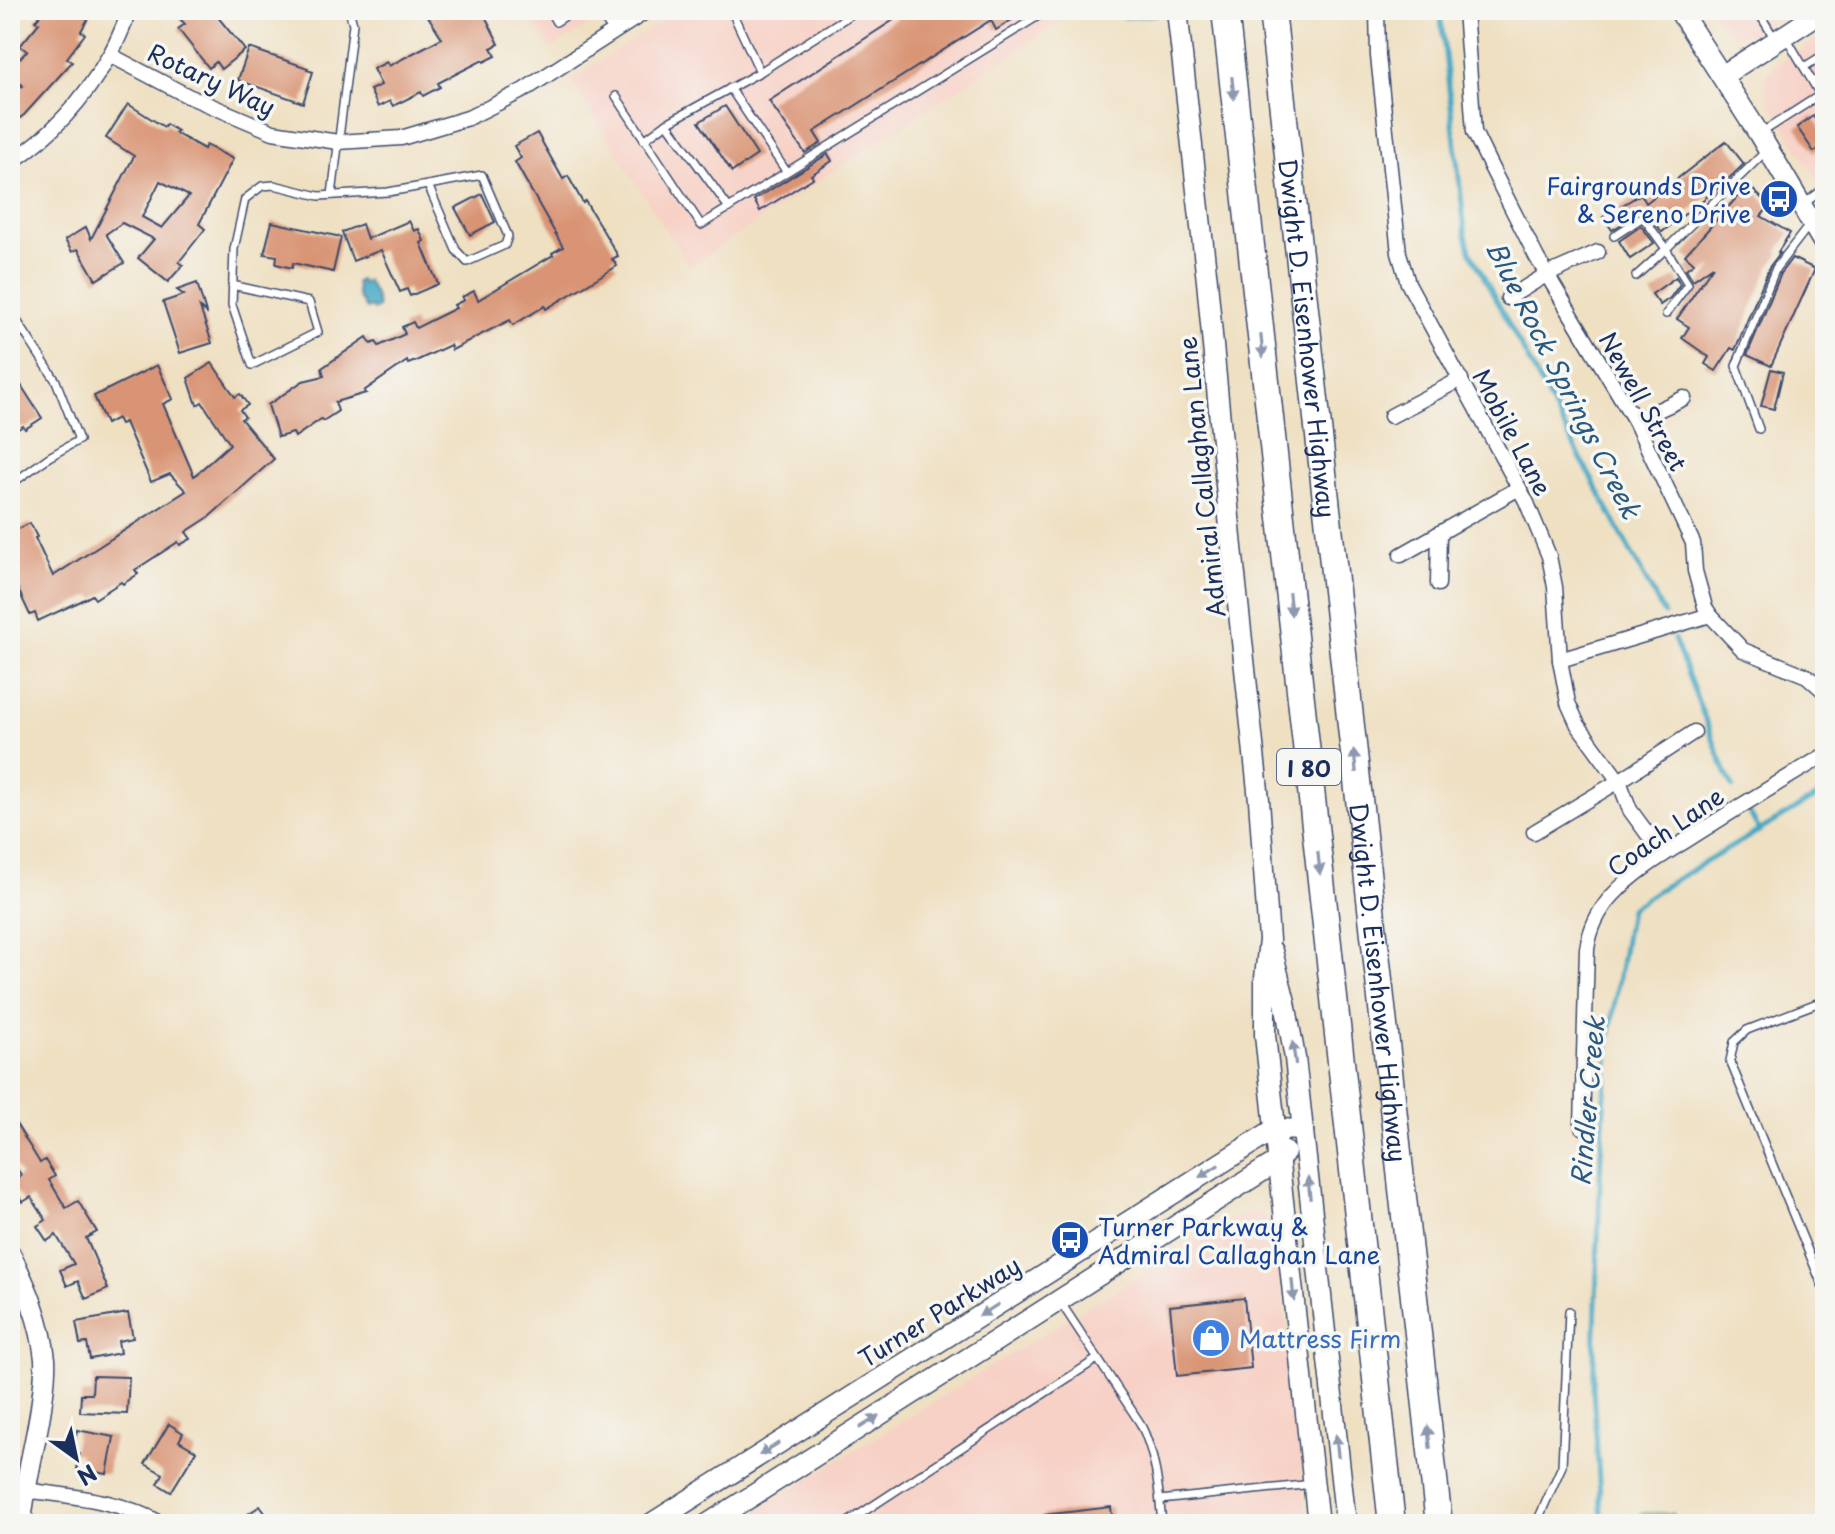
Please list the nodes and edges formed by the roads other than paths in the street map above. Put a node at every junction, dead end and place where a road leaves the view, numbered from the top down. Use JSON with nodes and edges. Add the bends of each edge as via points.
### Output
{"nodes":[{"id":1,"x":14,"y":10,"type":"edge"},
{"id":2,"x":131,"y":10,"type":"edge"},
{"id":3,"x":349,"y":10,"type":"edge"},
{"id":4,"x":549,"y":10,"type":"edge"},
{"id":5,"x":574,"y":10,"type":"edge"},
{"id":6,"x":598,"y":10,"type":"edge"},
{"id":7,"x":648,"y":10,"type":"edge"},
{"id":8,"x":731,"y":10,"type":"edge"},
{"id":9,"x":858,"y":10,"type":"edge"},
{"id":10,"x":1048,"y":10,"type":"edge"},
{"id":11,"x":1177,"y":10,"type":"edge"},
{"id":12,"x":1225,"y":10,"type":"edge"},
{"id":13,"x":1272,"y":10,"type":"edge"},
{"id":14,"x":1377,"y":10,"type":"edge"},
{"id":15,"x":1465,"y":10,"type":"edge"},
{"id":16,"x":1679,"y":10,"type":"edge"},
{"id":17,"x":1757,"y":10,"type":"edge"},
{"id":18,"x":1823,"y":14,"type":"edge"},
{"id":19,"x":10,"y":18,"type":"edge"},
{"id":20,"x":613,"y":32,"type":"junction"},
{"id":21,"x":1780,"y":38,"type":"junction"},
{"id":22,"x":1825,"y":54,"type":"edge"},
{"id":23,"x":110,"y":55,"type":"junction"},
{"id":24,"x":1804,"y":67,"type":"junction"},
{"id":25,"x":760,"y":72,"type":"junction"},
{"id":26,"x":1722,"y":76,"type":"junction"},
{"id":27,"x":730,"y":88,"type":"junction"},
{"id":28,"x":1820,"y":95,"type":"junction"},
{"id":29,"x":616,"y":96,"type":"dead end"},
{"id":30,"x":1825,"y":103,"type":"edge"},
{"id":31,"x":667,"y":123,"type":"junction"},
{"id":32,"x":644,"y":140,"type":"junction"},
{"id":33,"x":338,"y":142,"type":"junction"},
{"id":34,"x":1763,"y":142,"type":"junction"},
{"id":35,"x":10,"y":163,"type":"edge"},
{"id":36,"x":786,"y":171,"type":"junction"},
{"id":37,"x":428,"y":185,"type":"junction"},
{"id":38,"x":1825,"y":188,"type":"edge"},
{"id":39,"x":332,"y":195,"type":"junction"},
{"id":40,"x":729,"y":208,"type":"junction"},
{"id":41,"x":1806,"y":214,"type":"junction"},
{"id":42,"x":1614,"y":236,"type":"dead end"},
{"id":43,"x":1825,"y":245,"type":"edge"},
{"id":44,"x":1666,"y":249,"type":"junction"},
{"id":45,"x":1598,"y":252,"type":"dead end"},
{"id":46,"x":1546,"y":275,"type":"junction"},
{"id":47,"x":1636,"y":276,"type":"dead end"},
{"id":48,"x":232,"y":285,"type":"junction"},
{"id":49,"x":1508,"y":298,"type":"dead end"},
{"id":50,"x":10,"y":310,"type":"edge"},
{"id":51,"x":1666,"y":314,"type":"dead end"},
{"id":52,"x":1461,"y":379,"type":"junction"},
{"id":53,"x":1684,"y":398,"type":"dead end"},
{"id":54,"x":1391,"y":416,"type":"dead end"},
{"id":55,"x":1635,"y":421,"type":"junction"},
{"id":56,"x":1759,"y":429,"type":"dead end"},
{"id":57,"x":10,"y":485,"type":"edge"},
{"id":58,"x":1519,"y":488,"type":"junction"},
{"id":59,"x":1439,"y":533,"type":"junction"},
{"id":60,"x":1401,"y":555,"type":"dead end"},
{"id":61,"x":1438,"y":584,"type":"dead end"},
{"id":62,"x":1710,"y":615,"type":"junction"},
{"id":63,"x":1560,"y":660,"type":"junction"},
{"id":64,"x":1825,"y":692,"type":"edge"},
{"id":65,"x":1694,"y":732,"type":"dead end"},
{"id":66,"x":1825,"y":755,"type":"edge"},
{"id":67,"x":1619,"y":781,"type":"junction"},
{"id":68,"x":1534,"y":832,"type":"dead end"},
{"id":69,"x":1663,"y":855,"type":"junction"},
{"id":70,"x":1269,"y":940,"type":"junction"},
{"id":71,"x":1825,"y":1000,"type":"edge"},
{"id":72,"x":1582,"y":1127,"type":"dead end"},
{"id":73,"x":1275,"y":1129,"type":"junction"},
{"id":74,"x":1303,"y":1130,"type":"junction"},
{"id":75,"x":1278,"y":1161,"type":"junction"},
{"id":76,"x":10,"y":1254,"type":"edge"},
{"id":77,"x":1825,"y":1292,"type":"edge"},
{"id":78,"x":1059,"y":1301,"type":"junction"},
{"id":79,"x":1569,"y":1311,"type":"dead end"},
{"id":80,"x":1097,"y":1359,"type":"junction"},
{"id":81,"x":1314,"y":1484,"type":"junction"},
{"id":82,"x":17,"y":1489,"type":"edge"},
{"id":83,"x":1160,"y":1500,"type":"junction"},
{"id":84,"x":21,"y":1524,"type":"edge"},
{"id":85,"x":162,"y":1524,"type":"edge"},
{"id":86,"x":651,"y":1524,"type":"edge"},
{"id":87,"x":708,"y":1524,"type":"edge"},
{"id":88,"x":845,"y":1524,"type":"edge"},
{"id":89,"x":1162,"y":1524,"type":"edge"},
{"id":90,"x":1318,"y":1524,"type":"edge"},
{"id":91,"x":1346,"y":1524,"type":"edge"},
{"id":92,"x":1392,"y":1524,"type":"edge"},
{"id":93,"x":1439,"y":1524,"type":"edge"},
{"id":94,"x":1536,"y":1524,"type":"edge"}],
"edges":[{"from":1,"to":19,"type":"street"},
{"from":2,"to":23,"type":"street"},
{"from":3,"to":33,"type":"lane","via":[[353,24]]},
{"from":4,"to":5,"type":"lane","via":[[556,22]]},
{"from":6,"to":20,"type":"lane"},
{"from":7,"to":20,"type":"street","name":"Rotary Way"},
{"from":8,"to":25,"type":"lane"},
{"from":9,"to":25,"type":"lane"},
{"from":10,"to":36,"type":"lane"},
{"from":11,"to":70,"type":"main road","name":"Admiral Callaghan Lane"},
{"from":12,"to":92,"type":"highway","name":"Dwight D. Eisenhower Highway","number":"I 80","one_way":true},
{"from":93,"to":13,"type":"highway","name":"Dwight D. Eisenhower Highway","number":"I 80","one_way":true},
{"from":14,"to":52,"type":"street","name":"Mobile Lane","via":[[1399,253],[1408,283]]},
{"from":15,"to":46,"type":"street","name":"Newell Street","via":[[1474,132]]},
{"from":16,"to":26,"type":"main road"},
{"from":17,"to":21,"type":"lane"},
{"from":18,"to":21,"type":"main road"},
{"from":20,"to":33,"type":"street","name":"Rotary Way","via":[[524,90],[468,118],[401,138]]},
{"from":21,"to":24,"type":"lane"},
{"from":21,"to":26,"type":"main road"},
{"from":22,"to":24,"type":"lane"},
{"from":23,"to":33,"type":"street","name":"Rotary Way","via":[[273,132]]},
{"from":23,"to":35,"type":"street","via":[[60,122]]},
{"from":24,"to":28,"type":"lane"},
{"from":25,"to":27,"type":"lane"},
{"from":26,"to":34,"type":"main road"},
{"from":27,"to":31,"type":"lane"},
{"from":27,"to":36,"type":"lane"},
{"from":28,"to":30,"type":"lane"},
{"from":28,"to":34,"type":"lane"},
{"from":29,"to":32,"type":"lane"},
{"from":31,"to":32,"type":"lane"},
{"from":31,"to":40,"type":"lane"},
{"from":32,"to":40,"type":"lane","via":[[701,225]]},
{"from":33,"to":39,"type":"lane"},
{"from":34,"to":41,"type":"main road"},
{"from":34,"to":44,"type":"lane"},
{"from":36,"to":40,"type":"lane"},
{"from":37,"to":37,"type":"lane","via":[[482,175],[508,236],[505,245],[467,262],[456,250]]},
{"from":37,"to":39,"type":"lane"},
{"from":38,"to":41,"type":"lane"},
{"from":39,"to":48,"type":"lane","via":[[274,185],[262,186],[245,199]]},
{"from":41,"to":43,"type":"main road"},
{"from":41,"to":56,"type":"lane","via":[[1776,268],[1736,366]]},
{"from":42,"to":44,"type":"lane","via":[[1643,217]]},
{"from":44,"to":47,"type":"lane"},
{"from":44,"to":51,"type":"lane","via":[[1688,284]]},
{"from":45,"to":46,"type":"street"},
{"from":46,"to":49,"type":"street"},
{"from":46,"to":55,"type":"street","name":"Newell Street"},
{"from":48,"to":48,"type":"lane","via":[[309,302],[318,332],[252,365],[232,305]]},
{"from":50,"to":57,"type":"lane","via":[[56,381],[79,440]]},
{"from":52,"to":54,"type":"street"},
{"from":52,"to":58,"type":"street","name":"Mobile Lane"},
{"from":53,"to":55,"type":"street"},
{"from":55,"to":62,"type":"street","name":"Newell Street","via":[[1693,543],[1695,571]]},
{"from":58,"to":59,"type":"street"},
{"from":58,"to":63,"type":"street","name":"Mobile Lane","via":[[1549,556]]},
{"from":59,"to":60,"type":"street"},
{"from":59,"to":61,"type":"street"},
{"from":62,"to":63,"type":"street"},
{"from":62,"to":64,"type":"street","name":"Newell Street","via":[[1743,650],[1807,676]]},
{"from":63,"to":67,"type":"street","name":"Mobile Lane","via":[[1578,725]]},
{"from":65,"to":67,"type":"street"},
{"from":66,"to":69,"type":"street","name":"Coach Lane"},
{"from":67,"to":68,"type":"street"},
{"from":67,"to":69,"type":"street","name":"Mobile Lane","via":[[1630,810]]},
{"from":69,"to":72,"type":"street","name":"Coach Lane","via":[[1613,895],[1589,934]]},
{"from":70,"to":73,"type":"main road","name":"Admiral Callaghan Lane","via":[[1265,1035]]},
{"from":74,"to":70,"type":"main road","name":"Admiral Callaghan Lane","one_way":true,"via":[[1285,1002]]},
{"from":71,"to":77,"type":"lane","via":[[1747,1030],[1734,1042],[1730,1061]]},
{"from":73,"to":74,"type":"main road"},
{"from":73,"to":75,"type":"main road","name":"Admiral Callaghan Lane"},
{"from":73,"to":86,"type":"main road","name":"Turner Parkway","one_way":true},
{"from":74,"to":75,"type":"main road"},
{"from":91,"to":74,"type":"main road","name":"Admiral Callaghan Lane","one_way":true},
{"from":75,"to":78,"type":"main road"},
{"from":75,"to":81,"type":"main road","name":"Admiral Callaghan Lane","one_way":true},
{"from":76,"to":82,"type":"main road","via":[[38,1318],[45,1361],[45,1385]]},
{"from":78,"to":80,"type":"lane"},
{"from":87,"to":78,"type":"main road","one_way":true},
{"from":79,"to":94,"type":"lane","via":[[1562,1466]]},
{"from":80,"to":83,"type":"lane","via":[[1148,1439]]},
{"from":80,"to":88,"type":"lane"},
{"from":81,"to":83,"type":"lane"},
{"from":81,"to":90,"type":"main road","name":"Admiral Callaghan Lane"},
{"from":82,"to":84,"type":"main road"},
{"from":82,"to":85,"type":"street","via":[[112,1503]]},
{"from":83,"to":89,"type":"lane"}]}
